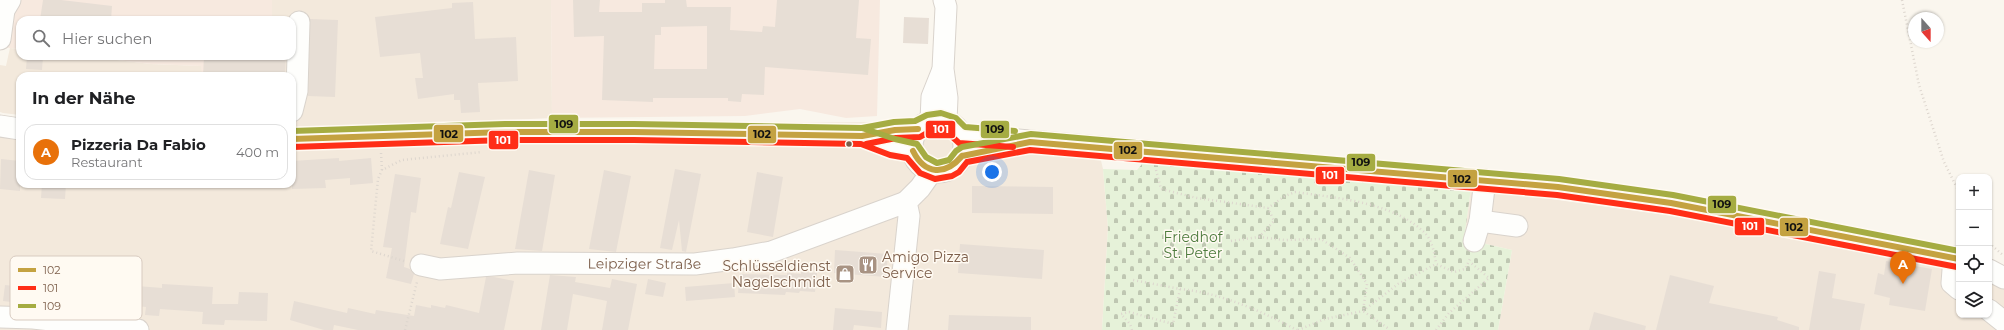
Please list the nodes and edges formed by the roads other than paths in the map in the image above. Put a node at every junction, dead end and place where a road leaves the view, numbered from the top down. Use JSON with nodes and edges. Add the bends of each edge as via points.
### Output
{"nodes":[{"id":1,"x":10,"y":0,"type":"edge"},
{"id":2,"x":944,"y":0,"type":"edge"},
{"id":3,"x":299,"y":22,"type":"dead end"},
{"id":4,"x":0,"y":39,"type":"edge"},
{"id":5,"x":296,"y":95,"type":"edge"},
{"id":6,"x":931,"y":124,"type":"junction"},
{"id":7,"x":0,"y":126,"type":"edge"},
{"id":8,"x":16,"y":128,"type":"edge"},
{"id":9,"x":962,"y":135,"type":"junction"},
{"id":10,"x":862,"y":136,"type":"junction"},
{"id":11,"x":296,"y":139,"type":"edge"},
{"id":12,"x":1030,"y":142,"type":"junction"},
{"id":13,"x":913,"y":151,"type":"junction"},
{"id":14,"x":962,"y":156,"type":"junction"},
{"id":15,"x":932,"y":170,"type":"junction"},
{"id":16,"x":1485,"y":180,"type":"junction"},
{"id":17,"x":906,"y":202,"type":"junction"},
{"id":18,"x":1480,"y":221,"type":"junction"},
{"id":19,"x":1517,"y":226,"type":"dead end"},
{"id":20,"x":1474,"y":242,"type":"road end"},
{"id":21,"x":1956,"y":258,"type":"edge"},
{"id":22,"x":1956,"y":263,"type":"edge"},
{"id":23,"x":421,"y":265,"type":"road end"},
{"id":24,"x":1992,"y":272,"type":"edge"},
{"id":25,"x":2004,"y":278,"type":"edge"},
{"id":26,"x":1956,"y":286,"type":"edge"},
{"id":27,"x":1992,"y":312,"type":"edge"},
{"id":28,"x":0,"y":317,"type":"edge"},
{"id":29,"x":10,"y":317,"type":"edge"},
{"id":30,"x":50,"y":320,"type":"edge"},
{"id":31,"x":2004,"y":322,"type":"edge"},
{"id":32,"x":138,"y":330,"type":"edge"},
{"id":33,"x":897,"y":330,"type":"edge"}],
"edges":[{"from":1,"to":4,"type":"street","via":[[4,10]]},
{"from":2,"to":6,"type":"street","via":[[946,7],[943,69],[947,98]]},
{"from":3,"to":5,"type":"street"},
{"from":6,"to":9,"type":"street","via":[[952,124]]},
{"from":6,"to":10,"type":"street"},
{"from":6,"to":13,"type":"street","via":[[914,136]]},
{"from":7,"to":8,"type":"street"},
{"from":9,"to":12,"type":"street"},
{"from":9,"to":14,"type":"street"},
{"from":10,"to":11,"type":"street","via":[[505,132]]},
{"from":10,"to":13,"type":"street"},
{"from":12,"to":14,"type":"street"},
{"from":12,"to":16,"type":"street"},
{"from":13,"to":15,"type":"street","via":[[919,164]]},
{"from":14,"to":15,"type":"street","via":[[946,170]]},
{"from":15,"to":17,"type":"street","via":[[920,188]]},
{"from":16,"to":18,"type":"street"},
{"from":16,"to":21,"type":"street","via":[[1671,203]]},
{"from":17,"to":23,"type":"street","name":"Leipziger Straße","via":[[771,252],[696,264],[518,263],[440,269]]},
{"from":17,"to":33,"type":"street","via":[[909,216]]},
{"from":18,"to":19,"type":"street"},
{"from":18,"to":20,"type":"street"},
{"from":22,"to":26,"type":"street","via":[[1952,283]]},
{"from":24,"to":25,"type":"street"},
{"from":27,"to":31,"type":"street"},
{"from":28,"to":29,"type":"street"},
{"from":30,"to":32,"type":"street"}]}
